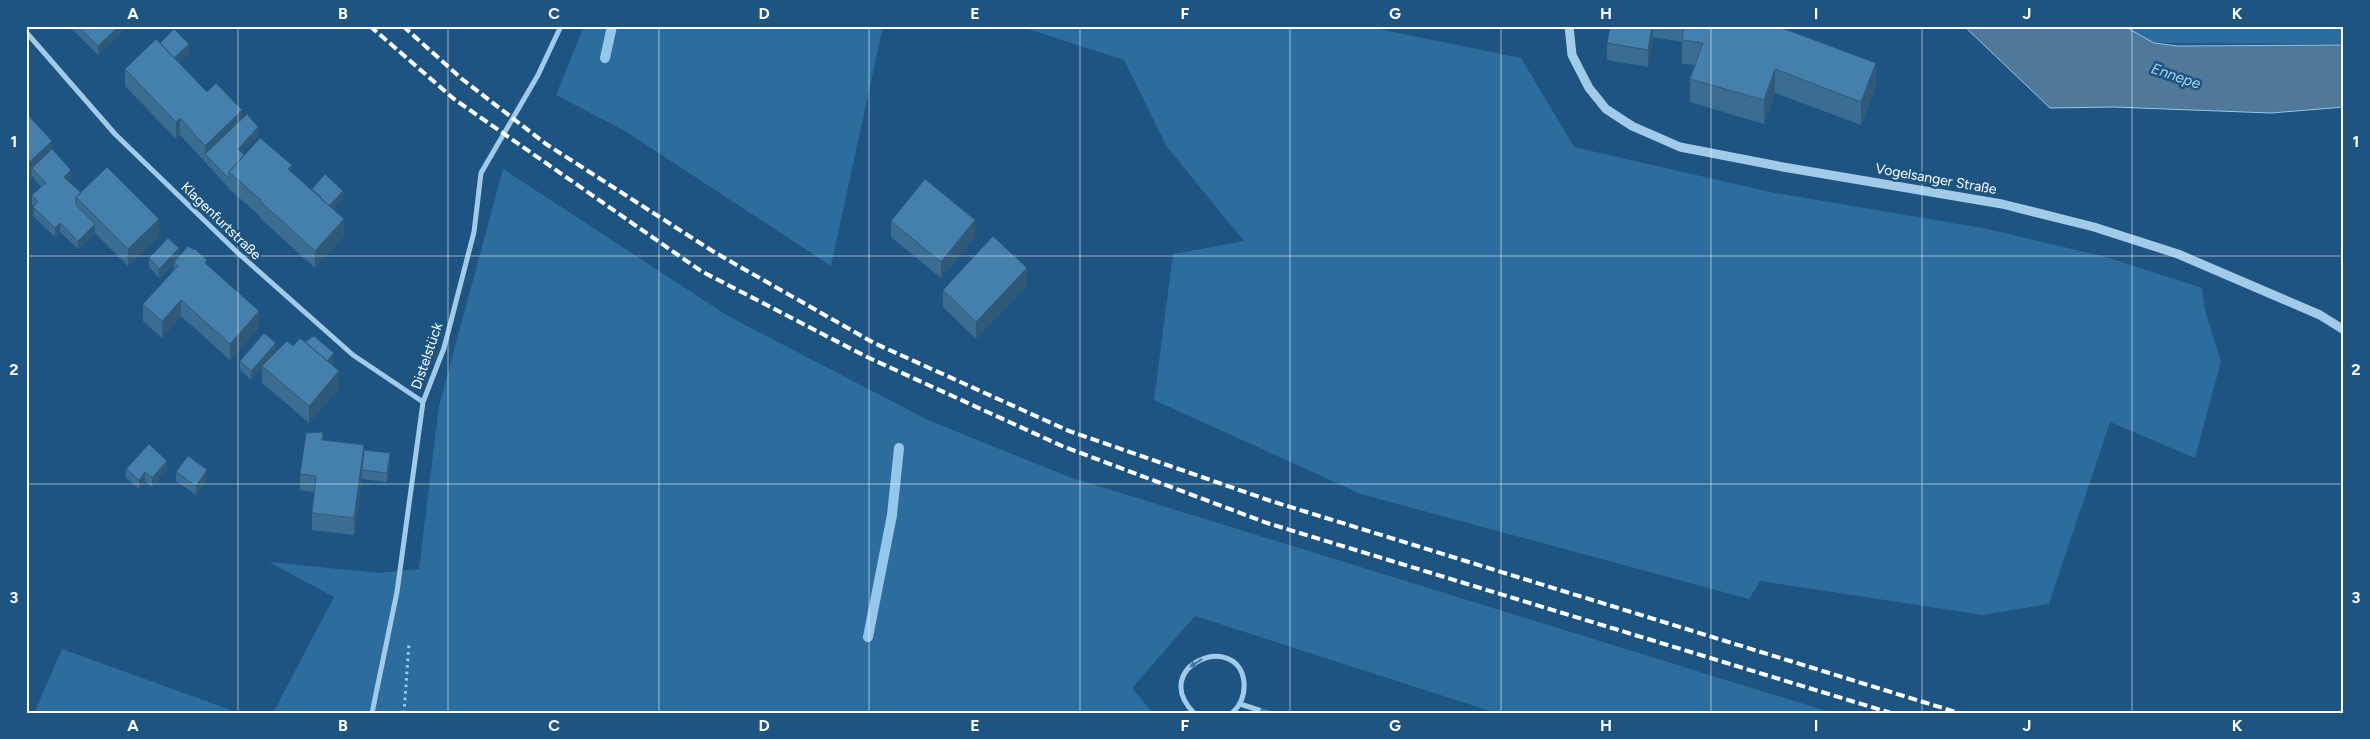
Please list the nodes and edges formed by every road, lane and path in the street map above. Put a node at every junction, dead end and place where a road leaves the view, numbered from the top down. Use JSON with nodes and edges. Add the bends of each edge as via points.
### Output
{"nodes":[{"id":1,"x":561,"y":26,"type":"edge"},
{"id":2,"x":1569,"y":26,"type":"edge"},
{"id":3,"x":26,"y":32,"type":"edge"},
{"id":4,"x":2344,"y":330,"type":"edge"},
{"id":5,"x":424,"y":402,"type":"junction"},
{"id":6,"x":1240,"y":704,"type":"junction"},
{"id":7,"x":372,"y":713,"type":"edge"},
{"id":8,"x":1194,"y":713,"type":"edge"},
{"id":9,"x":1232,"y":713,"type":"edge"},
{"id":10,"x":1268,"y":713,"type":"edge"}],
"edges":[{"from":1,"to":5,"type":"street","name":"Distelstück","via":[[538,75],[481,172],[474,232],[444,348]]},
{"from":2,"to":4,"type":"street","name":"Vogelsanger Straße","via":[[1572,55],[1588,88],[1606,109],[1632,126],[1680,147],[2002,204],[2094,228],[2178,254],[2320,315]]},
{"from":3,"to":5,"type":"street","name":"Klagenfurtstraße","via":[[115,134],[238,253],[353,355]]},
{"from":5,"to":7,"type":"street","name":"Distelstück","via":[[397,592]]},
{"from":6,"to":8,"type":"street","one_way":true,"via":[[1244,679],[1239,669],[1220,657],[1210,656],[1190,666],[1182,678],[1181,692],[1186,705]]},
{"from":6,"to":9,"type":"street"},
{"from":6,"to":10,"type":"street"}]}
